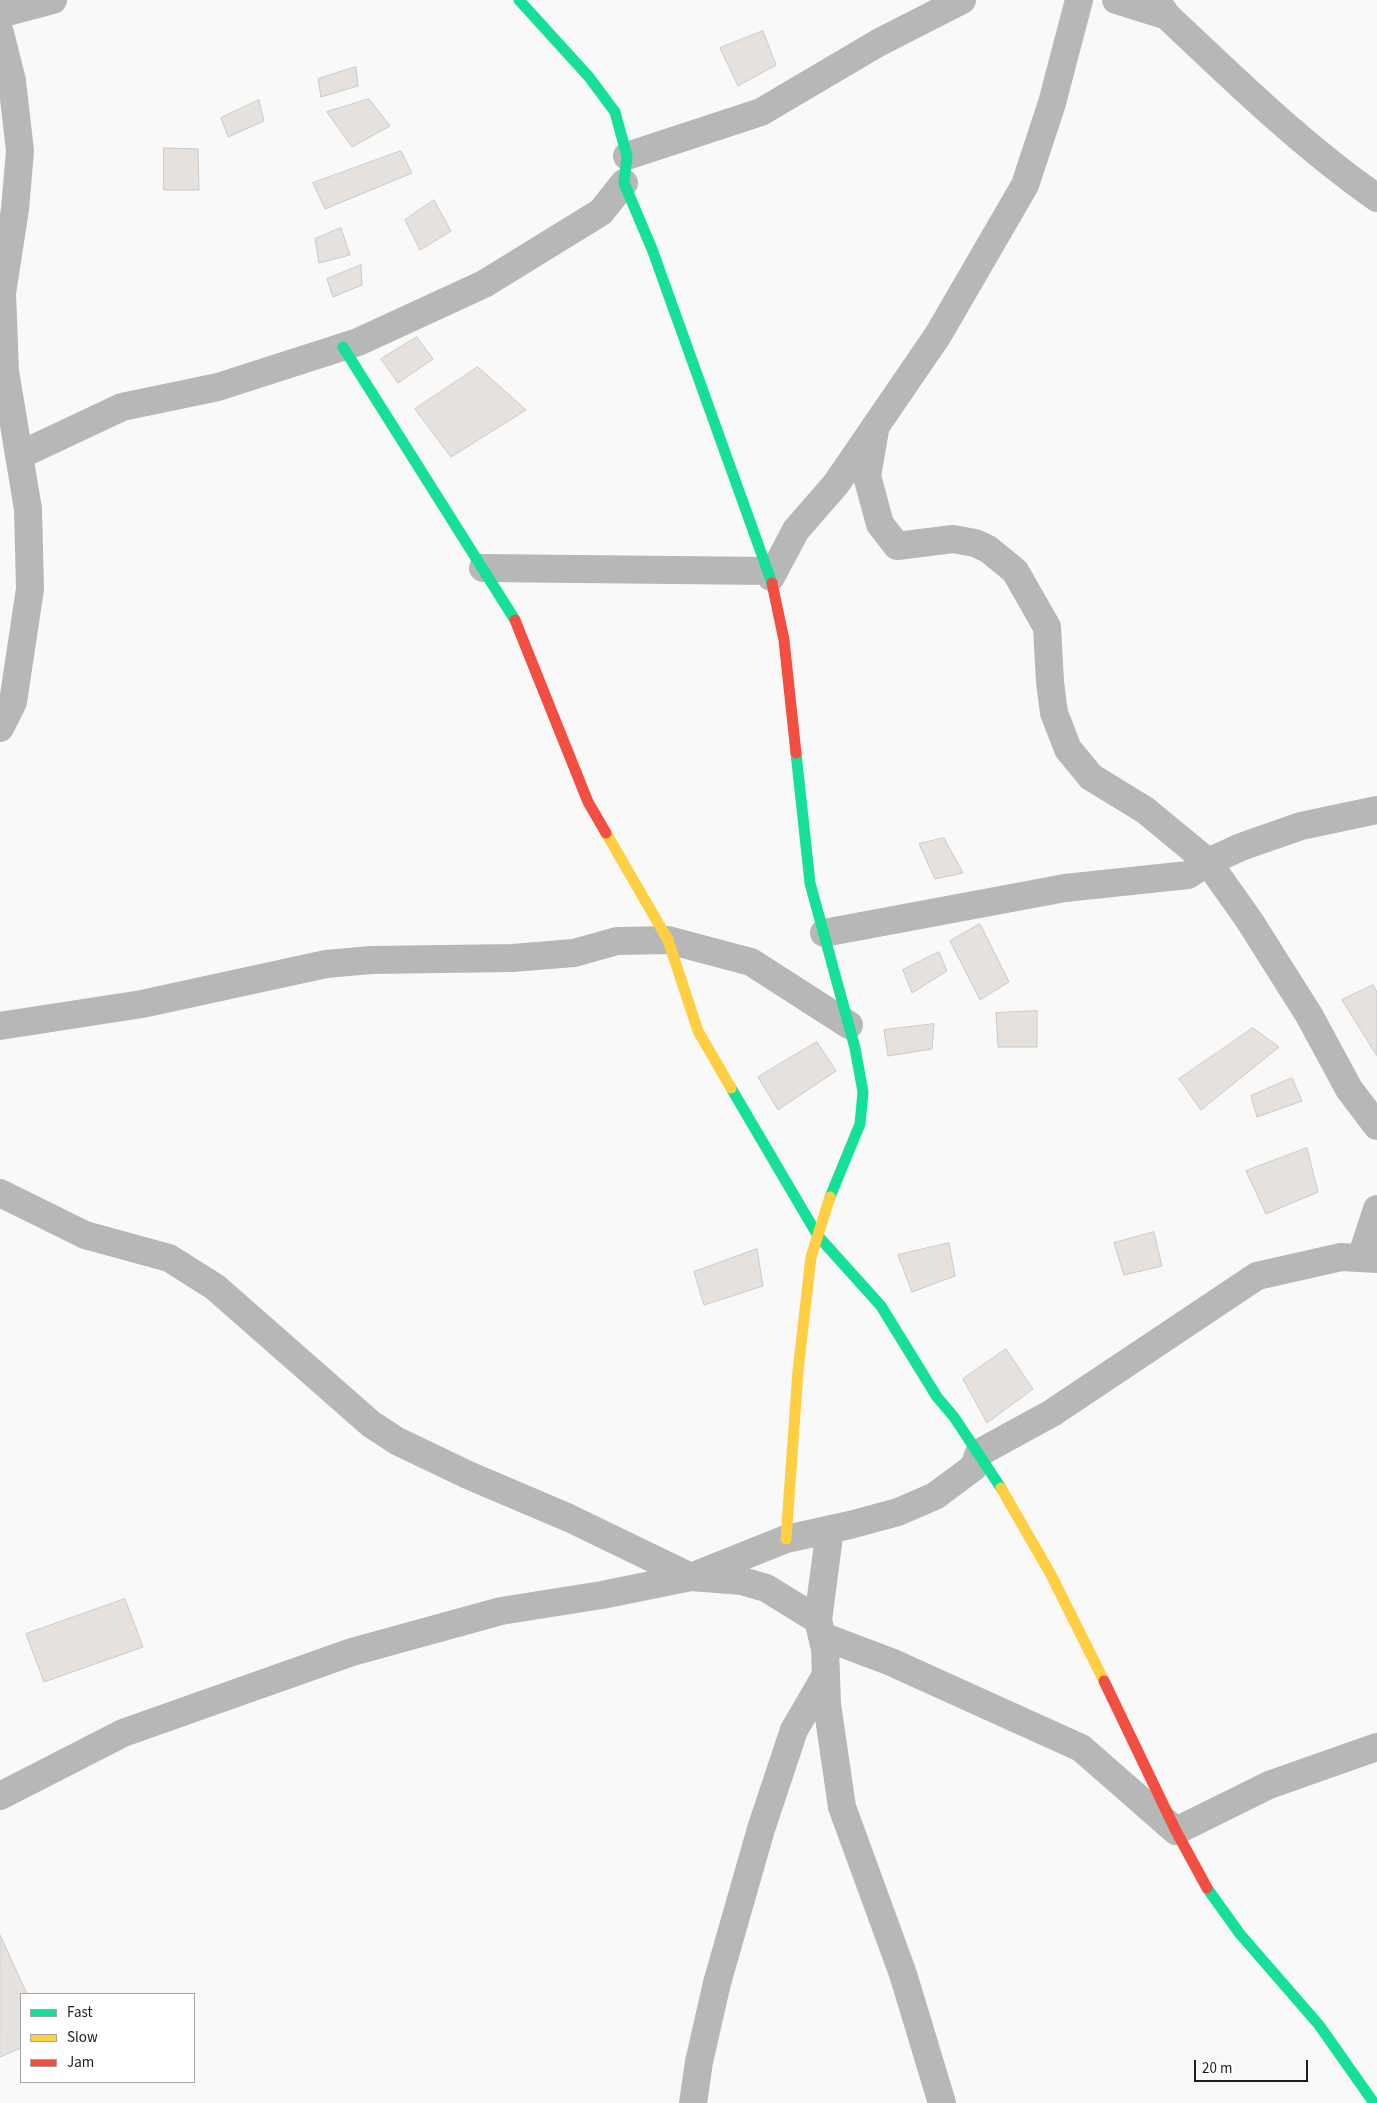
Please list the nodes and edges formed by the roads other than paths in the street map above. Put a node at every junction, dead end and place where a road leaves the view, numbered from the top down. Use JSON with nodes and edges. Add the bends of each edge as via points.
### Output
{"nodes":[{"id":1,"x":53,"y":0,"type":"edge"},
{"id":2,"x":519,"y":0,"type":"edge"},
{"id":3,"x":962,"y":0,"type":"edge"},
{"id":4,"x":1079,"y":0,"type":"edge"},
{"id":5,"x":1116,"y":0,"type":"edge"},
{"id":6,"x":1161,"y":8,"type":"edge"},
{"id":7,"x":0,"y":14,"type":"edge"},
{"id":8,"x":0,"y":33,"type":"edge"},
{"id":9,"x":625,"y":170,"type":"junction"},
{"id":10,"x":1377,"y":198,"type":"edge"},
{"id":11,"x":343,"y":347,"type":"junction"},
{"id":12,"x":874,"y":430,"type":"junction"},
{"id":13,"x":20,"y":455,"type":"junction"},
{"id":14,"x":483,"y":568,"type":"junction"},
{"id":15,"x":770,"y":574,"type":"junction"},
{"id":16,"x":0,"y":728,"type":"edge"},
{"id":17,"x":1377,"y":810,"type":"edge"},
{"id":18,"x":1208,"y":862,"type":"junction"},
{"id":19,"x":824,"y":933,"type":"junction"},
{"id":20,"x":668,"y":940,"type":"junction"},
{"id":21,"x":849,"y":1025,"type":"junction"},
{"id":22,"x":0,"y":1026,"type":"edge"},
{"id":23,"x":1377,"y":1126,"type":"edge"},
{"id":24,"x":0,"y":1193,"type":"edge"},
{"id":25,"x":1377,"y":1209,"type":"edge"},
{"id":26,"x":818,"y":1236,"type":"junction"},
{"id":27,"x":1369,"y":1258,"type":"edge"},
{"id":28,"x":979,"y":1454,"type":"junction"},
{"id":29,"x":830,"y":1529,"type":"junction"},
{"id":30,"x":786,"y":1539,"type":"junction"},
{"id":31,"x":691,"y":1577,"type":"junction"},
{"id":32,"x":820,"y":1628,"type":"junction"},
{"id":33,"x":826,"y":1675,"type":"junction"},
{"id":34,"x":1377,"y":1747,"type":"edge"},
{"id":35,"x":0,"y":1796,"type":"edge"},
{"id":36,"x":1176,"y":1831,"type":"junction"},
{"id":37,"x":693,"y":2103,"type":"edge"},
{"id":38,"x":942,"y":2103,"type":"edge"},
{"id":39,"x":1374,"y":2103,"type":"edge"}],
"edges":[{"from":1,"to":7,"type":"street"},
{"from":2,"to":9,"type":"street","via":[[589,77],[616,112]]},
{"from":3,"to":9,"type":"street","via":[[878,43],[761,112]]},
{"from":4,"to":12,"type":"street","via":[[1052,103],[1025,185],[938,335]]},
{"from":5,"to":6,"type":"street"},
{"from":6,"to":10,"type":"street","via":[[1265,108]]},
{"from":8,"to":13,"type":"street","via":[[12,81],[20,151],[2,293],[5,372]]},
{"from":9,"to":11,"type":"street","via":[[601,212],[484,284]]},
{"from":9,"to":15,"type":"street"},
{"from":11,"to":13,"type":"street","via":[[218,387],[122,407]]},
{"from":11,"to":14,"type":"street"},
{"from":12,"to":15,"type":"street","via":[[836,484],[796,530]]},
{"from":12,"to":18,"type":"street","via":[[867,476],[880,524],[897,546],[953,539],[975,543],[988,549],[1015,572],[1047,627],[1054,713],[1068,749],[1091,776],[1146,810]]},
{"from":13,"to":16,"type":"street","via":[[28,509],[30,588],[13,702]]},
{"from":14,"to":15,"type":"street"},
{"from":14,"to":20,"type":"street","via":[[512,613],[588,802]]},
{"from":15,"to":19,"type":"street","via":[[784,640],[810,883]]},
{"from":17,"to":18,"type":"street","via":[[1301,826],[1241,846]]},
{"from":18,"to":19,"type":"street","via":[[1188,875],[1065,888]]},
{"from":18,"to":23,"type":"street","via":[[1310,1015],[1349,1089]]},
{"from":19,"to":21,"type":"street"},
{"from":20,"to":21,"type":"street","via":[[751,962]]},
{"from":20,"to":22,"type":"street","via":[[617,941],[574,953],[512,958],[371,960],[326,964],[142,1004]]},
{"from":20,"to":26,"type":"street","via":[[698,1031]]},
{"from":21,"to":26,"type":"street","via":[[863,1092],[860,1124],[834,1185]]},
{"from":24,"to":31,"type":"street","via":[[86,1235],[169,1258],[215,1287],[371,1424],[397,1441],[570,1518]]},
{"from":25,"to":27,"type":"street"},
{"from":26,"to":28,"type":"street","via":[[881,1306],[937,1397]]},
{"from":26,"to":30,"type":"street","via":[[811,1257],[798,1371]]},
{"from":27,"to":28,"type":"street","via":[[1341,1257],[1257,1276],[1052,1413]]},
{"from":28,"to":29,"type":"street","via":[[974,1467],[936,1496],[898,1512]]},
{"from":28,"to":36,"type":"street","via":[[1050,1573]]},
{"from":29,"to":30,"type":"street"},
{"from":29,"to":32,"type":"street"},
{"from":30,"to":31,"type":"street"},
{"from":31,"to":32,"type":"street","via":[[742,1581],[766,1588]]},
{"from":31,"to":35,"type":"street","via":[[500,1611],[352,1652],[123,1733]]},
{"from":32,"to":33,"type":"street"},
{"from":32,"to":36,"type":"street","via":[[981,1705],[1082,1748]]},
{"from":33,"to":37,"type":"street","via":[[794,1730],[761,1829],[717,1984]]},
{"from":33,"to":38,"type":"street","via":[[842,1808],[902,1974]]},
{"from":34,"to":36,"type":"street","via":[[1269,1785]]},
{"from":36,"to":39,"type":"street","via":[[1211,1894],[1240,1934],[1319,2025]]}]}
